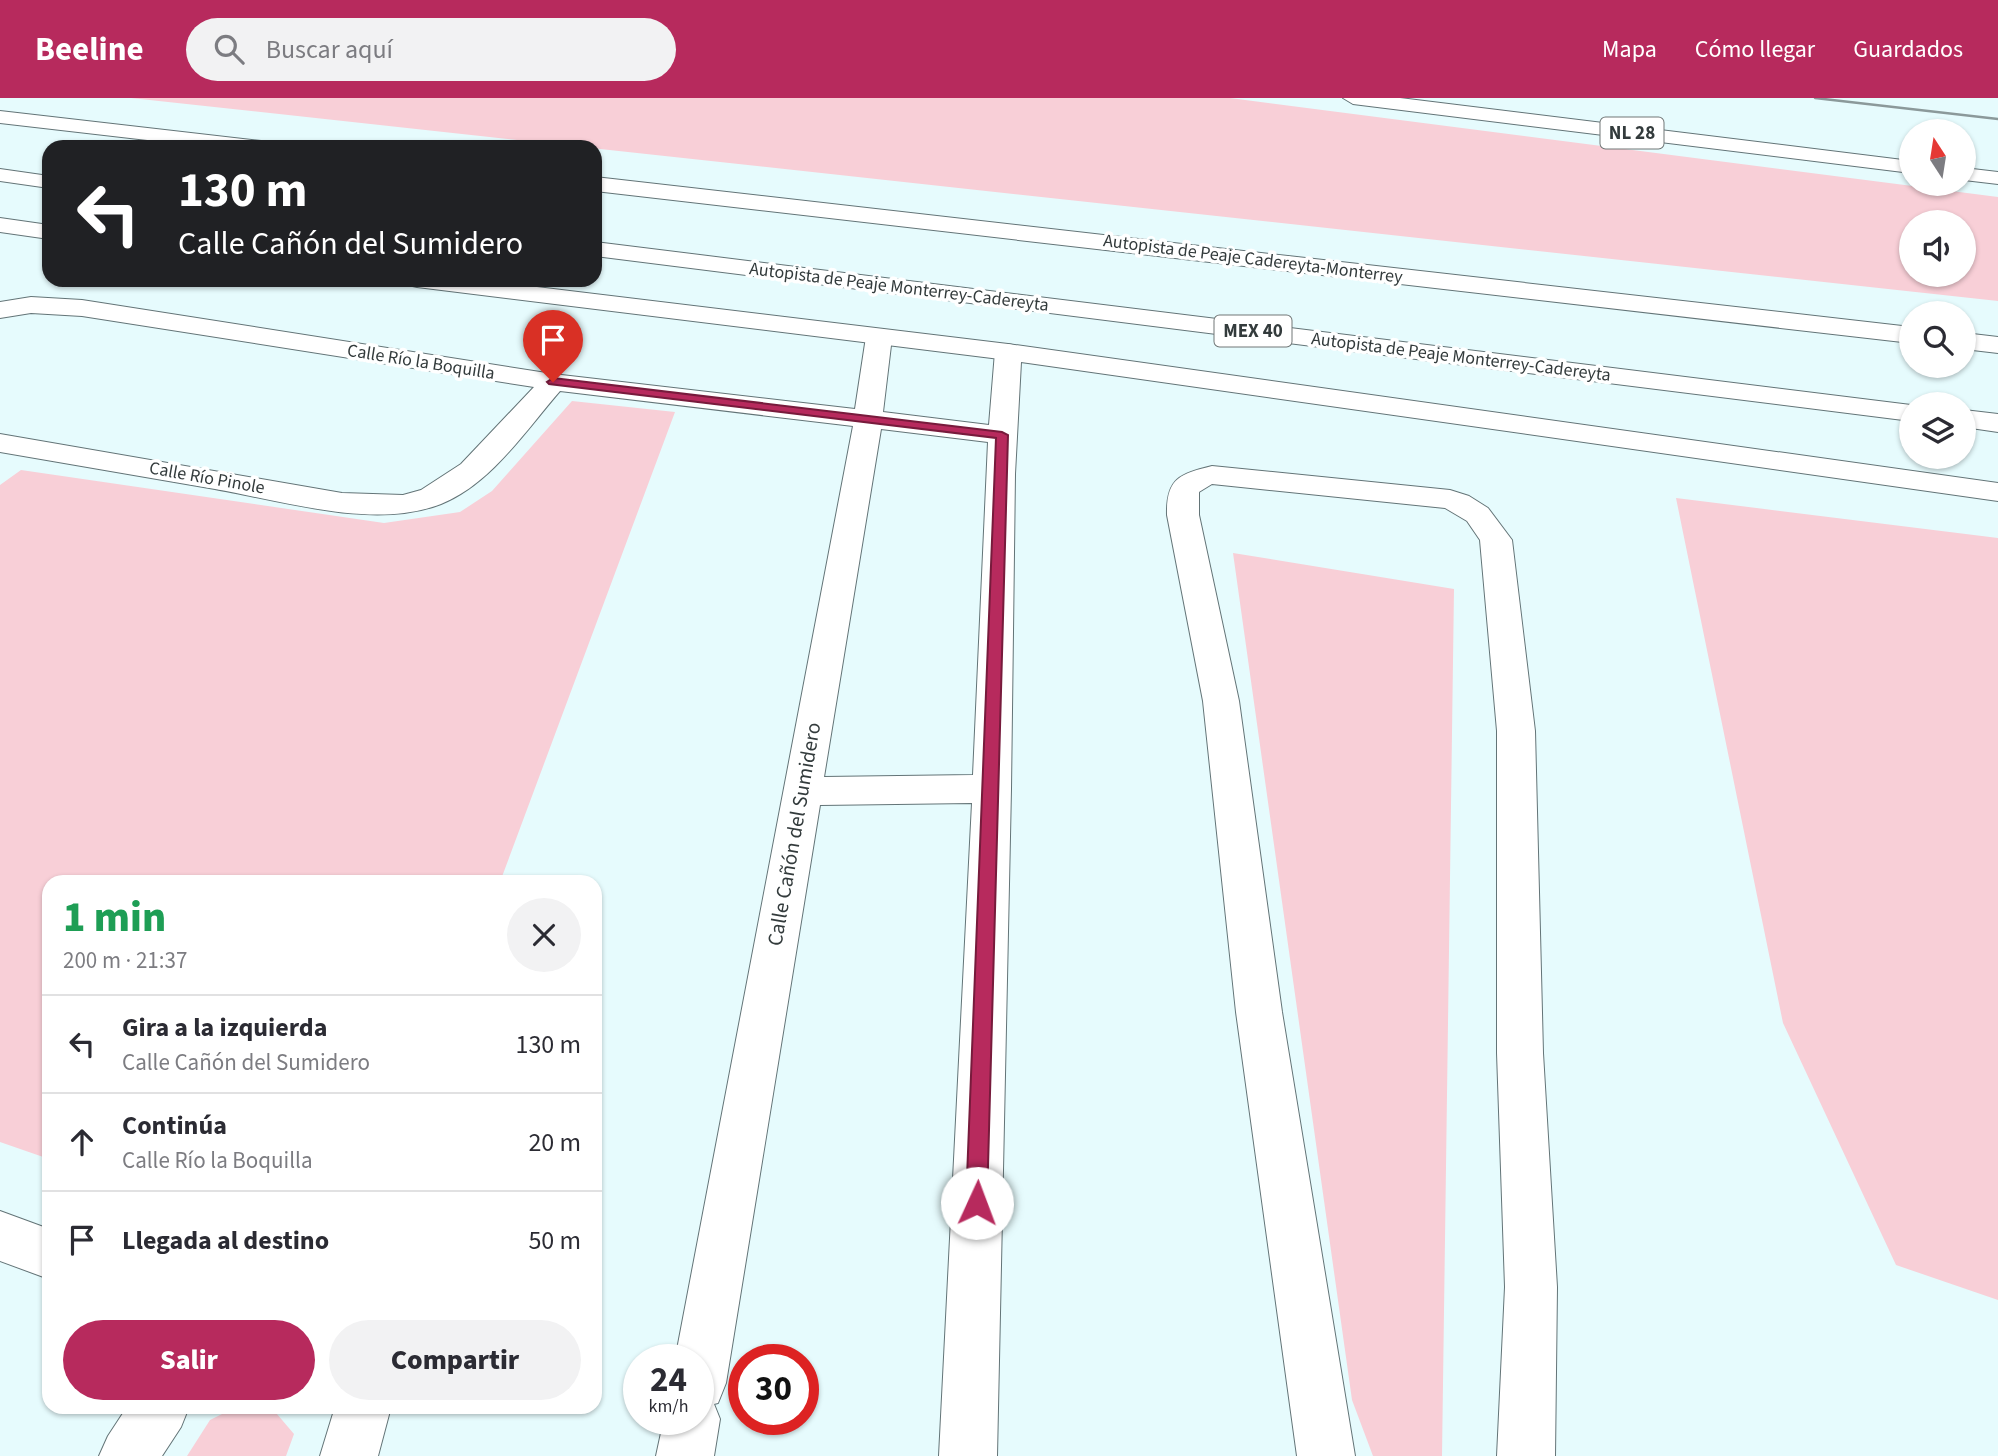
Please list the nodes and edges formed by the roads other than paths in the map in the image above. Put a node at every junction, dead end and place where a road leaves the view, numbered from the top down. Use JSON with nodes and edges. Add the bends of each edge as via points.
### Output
{"nodes":[{"id":1,"x":1353,"y":98,"type":"edge"},
{"id":2,"x":0,"y":117,"type":"edge"},
{"id":3,"x":200,"y":140,"type":"edge"},
{"id":4,"x":1899,"y":166,"type":"edge"},
{"id":5,"x":1976,"y":175,"type":"edge"},
{"id":6,"x":0,"y":176,"type":"edge"},
{"id":7,"x":1998,"y":178,"type":"edge"},
{"id":8,"x":42,"y":181,"type":"edge"},
{"id":9,"x":602,"y":185,"type":"edge"},
{"id":10,"x":0,"y":225,"type":"edge"},
{"id":11,"x":42,"y":231,"type":"edge"},
{"id":12,"x":602,"y":250,"type":"edge"},
{"id":13,"x":474,"y":287,"type":"edge"},
{"id":14,"x":8,"y":308,"type":"edge"},
{"id":15,"x":1899,"y":334,"type":"edge"},
{"id":16,"x":879,"y":337,"type":"junction"},
{"id":17,"x":1976,"y":342,"type":"edge"},
{"id":18,"x":1998,"y":345,"type":"edge"},
{"id":19,"x":1008,"y":352,"type":"junction"},
{"id":20,"x":553,"y":382,"type":"junction"},
{"id":21,"x":1899,"y":411,"type":"edge"},
{"id":22,"x":869,"y":419,"type":"junction"},
{"id":23,"x":1976,"y":420,"type":"edge"},
{"id":24,"x":1998,"y":423,"type":"edge"},
{"id":25,"x":1002,"y":435,"type":"junction"},
{"id":26,"x":5,"y":448,"type":"edge"},
{"id":27,"x":1998,"y":492,"type":"edge"},
{"id":28,"x":992,"y":789,"type":"junction"},
{"id":29,"x":802,"y":791,"type":"junction"},
{"id":30,"x":0,"y":1236,"type":"edge"},
{"id":31,"x":42,"y":1251,"type":"edge"},
{"id":32,"x":705,"y":1344,"type":"edge"},
{"id":33,"x":156,"y":1414,"type":"edge"},
{"id":34,"x":361,"y":1414,"type":"edge"},
{"id":35,"x":689,"y":1435,"type":"edge"},
{"id":36,"x":128,"y":1456,"type":"edge"},
{"id":37,"x":349,"y":1456,"type":"edge"},
{"id":38,"x":685,"y":1456,"type":"edge"},
{"id":39,"x":968,"y":1456,"type":"edge"},
{"id":40,"x":1326,"y":1456,"type":"edge"},
{"id":41,"x":1526,"y":1456,"type":"edge"}],
"edges":[{"from":1,"to":4,"type":"main road","number":"NL 28"},
{"from":2,"to":3,"type":"main road"},
{"from":5,"to":7,"type":"main road"},
{"from":6,"to":8,"type":"main road"},
{"from":9,"to":15,"type":"main road","name":"Autopista de Peaje Cadereyta-Monterrey"},
{"from":10,"to":11,"type":"main road"},
{"from":12,"to":21,"type":"main road","name":"Autopista de Peaje Monterrey-Cadereyta","number":"MEX 40"},
{"from":13,"to":16,"type":"main road"},
{"from":14,"to":20,"type":"main road","name":"Calle Río la Boquilla","via":[[53,305]]},
{"from":16,"to":19,"type":"main road"},
{"from":16,"to":22,"type":"main road","name":"Calle Cañón del Sumidero"},
{"from":17,"to":18,"type":"main road"},
{"from":19,"to":25,"type":"main road"},
{"from":19,"to":27,"type":"main road"},
{"from":20,"to":22,"type":"main road","name":"Calle Río la Boquilla"},
{"from":20,"to":26,"type":"main road","name":"Calle Río Pinole","via":[[475,465],[446,488],[415,502],[342,502]]},
{"from":22,"to":25,"type":"main road"},
{"from":22,"to":29,"type":"main road","name":"Calle Cañón del Sumidero"},
{"from":23,"to":24,"type":"main road"},
{"from":25,"to":28,"type":"main road"},
{"from":28,"to":29,"type":"main road"},
{"from":28,"to":39,"type":"main road"},
{"from":29,"to":32,"type":"main road","name":"Calle Cañón del Sumidero"},
{"from":30,"to":31,"type":"main road"},
{"from":33,"to":36,"type":"main road"},
{"from":34,"to":37,"type":"main road"},
{"from":35,"to":38,"type":"main road"},
{"from":40,"to":41,"type":"main road","via":[[1259,1012],[1221,701],[1183,515],[1181,494],[1187,484],[1212,475],[1450,499],[1480,515],[1496,540],[1517,731],[1520,1054],[1531,1287]]}]}
